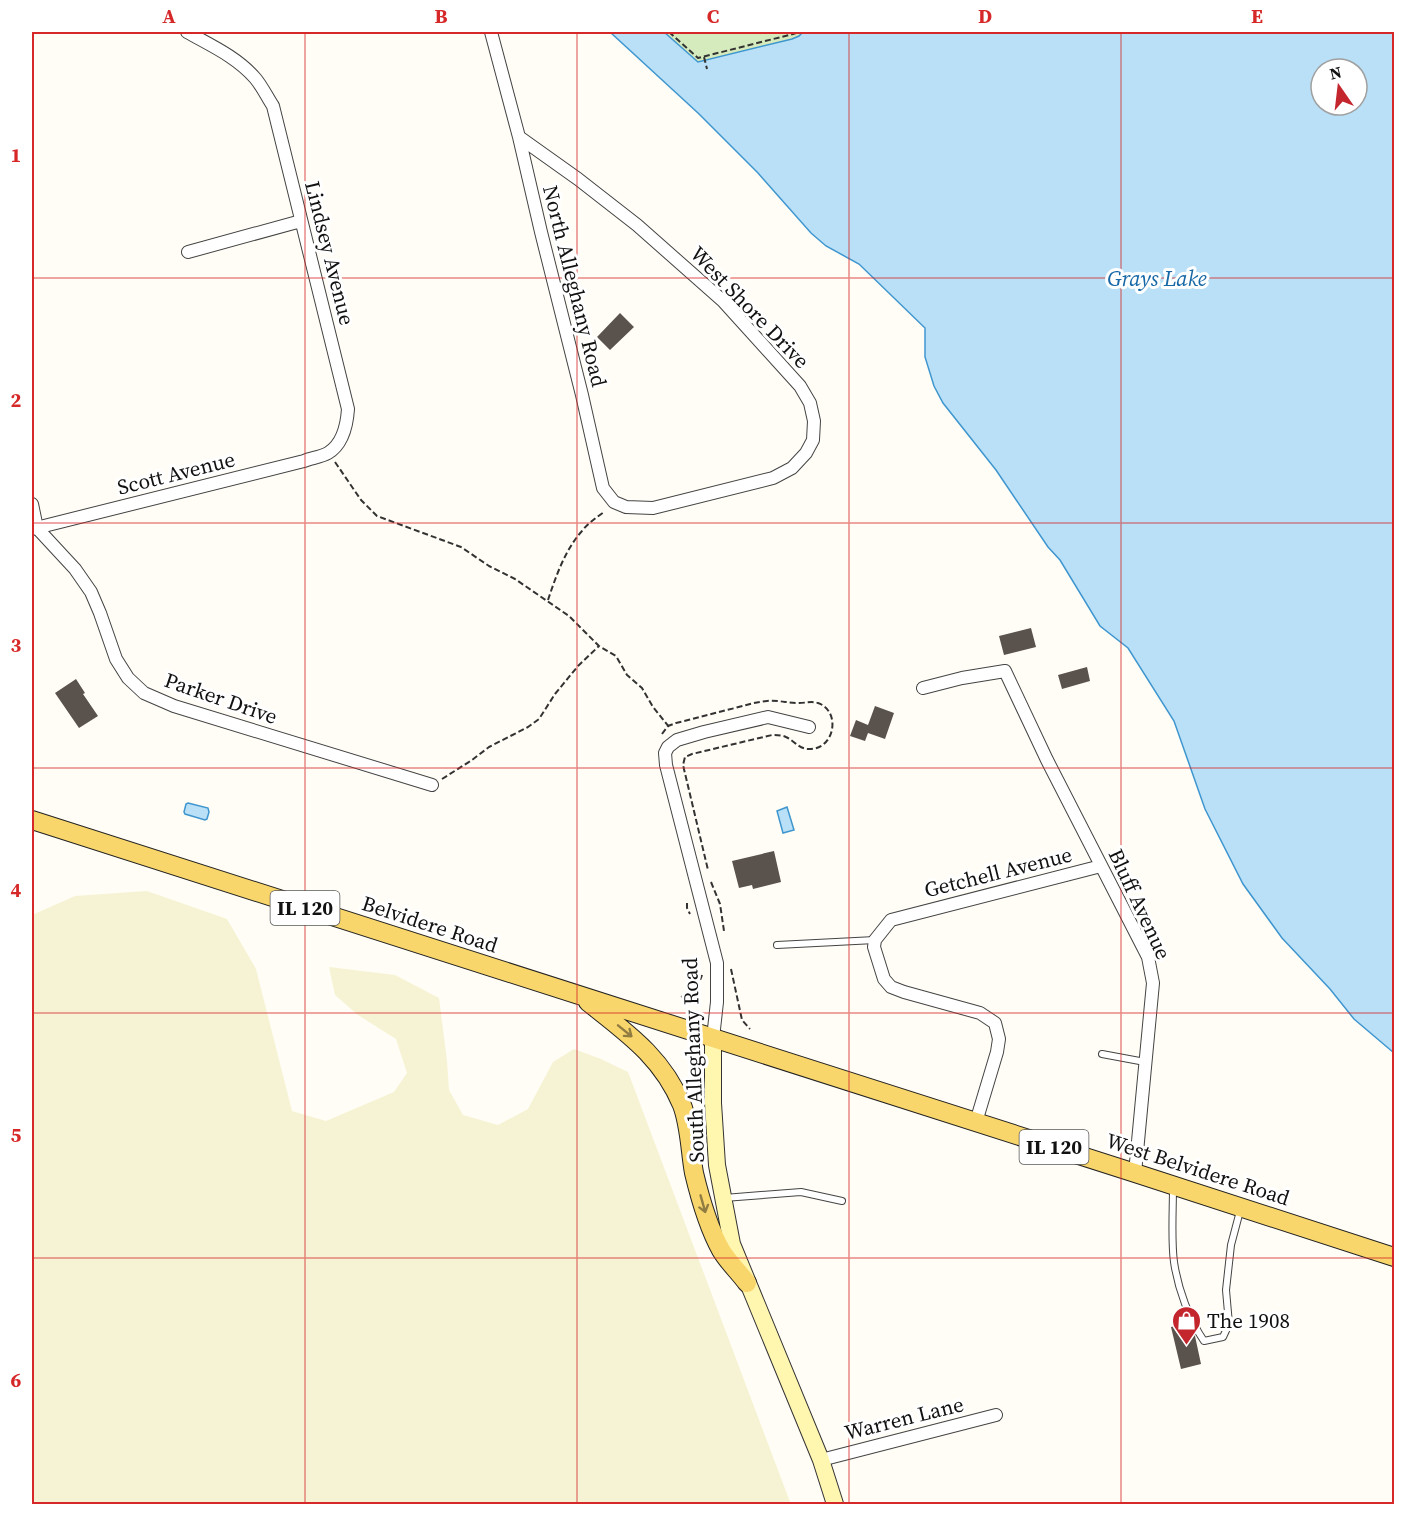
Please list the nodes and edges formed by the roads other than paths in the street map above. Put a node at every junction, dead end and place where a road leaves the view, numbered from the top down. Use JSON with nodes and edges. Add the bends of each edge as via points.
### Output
{"nodes":[{"id":1,"x":187,"y":32,"type":"edge"},
{"id":2,"x":492,"y":32,"type":"edge"},
{"id":3,"x":519,"y":137,"type":"junction"},
{"id":4,"x":301,"y":221,"type":"junction"},
{"id":5,"x":188,"y":252,"type":"dead end"},
{"id":6,"x":328,"y":453,"type":"joint"},
{"id":7,"x":32,"y":504,"type":"edge"},
{"id":8,"x":659,"y":506,"type":"joint"},
{"id":9,"x":34,"y":529,"type":"edge"},
{"id":10,"x":923,"y":688,"type":"dead end"},
{"id":11,"x":810,"y":727,"type":"dead end"},
{"id":12,"x":432,"y":785,"type":"road end"},
{"id":13,"x":32,"y":820,"type":"edge"},
{"id":14,"x":1101,"y":866,"type":"junction"},
{"id":15,"x":874,"y":940,"type":"junction"},
{"id":16,"x":777,"y":945,"type":"dead end"},
{"id":17,"x":579,"y":995,"type":"junction"},
{"id":18,"x":713,"y":1038,"type":"junction"},
{"id":19,"x":1102,"y":1054,"type":"dead end"},
{"id":20,"x":1145,"y":1062,"type":"junction"},
{"id":21,"x":976,"y":1122,"type":"junction"},
{"id":22,"x":1135,"y":1173,"type":"junction"},
{"id":23,"x":1173,"y":1185,"type":"junction"},
{"id":24,"x":724,"y":1198,"type":"junction"},
{"id":25,"x":842,"y":1201,"type":"dead end"},
{"id":26,"x":1241,"y":1207,"type":"junction"},
{"id":27,"x":1395,"y":1257,"type":"edge"},
{"id":28,"x":747,"y":1282,"type":"junction"},
{"id":29,"x":996,"y":1414,"type":"dead end"},
{"id":30,"x":821,"y":1460,"type":"junction"},
{"id":31,"x":836,"y":1504,"type":"edge"}],
"edges":[{"from":1,"to":4,"type":"street","name":"Lindsey Avenue","via":[[244,67],[273,106]]},
{"from":2,"to":3,"type":"street","name":"North Alleghany Road"},
{"from":3,"to":8,"type":"street","name":"North Alleghany Road","via":[[603,488],[614,502],[626,507]]},
{"from":3,"to":8,"type":"street","name":"West Shore Drive","via":[[638,225],[723,301],[800,386],[810,403],[813,440],[792,468],[773,478]]},
{"from":4,"to":5,"type":"street"},
{"from":4,"to":6,"type":"street","name":"Lindsey Avenue","via":[[348,409],[340,441]]},
{"from":6,"to":9,"type":"street","name":"Scott Avenue"},
{"from":7,"to":9,"type":"street"},
{"from":9,"to":12,"type":"street","name":"Parker Drive","via":[[75,569],[91,592],[116,659],[144,693],[174,706]]},
{"from":10,"to":14,"type":"street","name":"Bluff Avenue","via":[[1005,671]]},
{"from":11,"to":18,"type":"street","name":"South Alleghany Road","via":[[768,717],[677,740],[665,753],[717,963]]},
{"from":13,"to":17,"type":"main road","name":"Belvidere Road","number":"IL 120"},
{"from":14,"to":15,"type":"street","name":"Getchell Avenue","via":[[891,920]]},
{"from":14,"to":20,"type":"street","name":"Bluff Avenue","via":[[1148,957],[1153,983]]},
{"from":15,"to":16,"type":"lane"},
{"from":15,"to":21,"type":"street","via":[[884,979],[891,987],[980,1014],[995,1023],[997,1052]]},
{"from":17,"to":18,"type":"main road","name":"Belvidere Road","number":"IL 120"},
{"from":17,"to":28,"type":"main road","one_way":true,"via":[[643,1046],[669,1081],[683,1107],[694,1173],[708,1222],[722,1251]]},
{"from":18,"to":21,"type":"main road","name":"West Belvidere Road","number":"IL 120"},
{"from":18,"to":24,"type":"street","name":"South Alleghany Road","via":[[717,1165]]},
{"from":19,"to":20,"type":"lane"},
{"from":20,"to":22,"type":"street","name":"Bluff Avenue"},
{"from":21,"to":22,"type":"main road","name":"West Belvidere Road","number":"IL 120"},
{"from":22,"to":23,"type":"main road","name":"West Belvidere Road","number":"IL 120"},
{"from":23,"to":26,"type":"main road","name":"West Belvidere Road","number":"IL 120"},
{"from":23,"to":26,"type":"lane","via":[[1174,1263],[1181,1292],[1204,1341],[1223,1337],[1229,1324],[1226,1290],[1231,1245]]},
{"from":24,"to":25,"type":"lane","via":[[801,1192]]},
{"from":24,"to":28,"type":"street","name":"South Alleghany Road","via":[[732,1244]]},
{"from":26,"to":27,"type":"main road","name":"West Belvidere Road","number":"IL 120"},
{"from":28,"to":30,"type":"street","name":"South Alleghany Road"},
{"from":29,"to":30,"type":"street","name":"Warren Lane"},
{"from":30,"to":31,"type":"street","name":"South Alleghany Road"}]}
